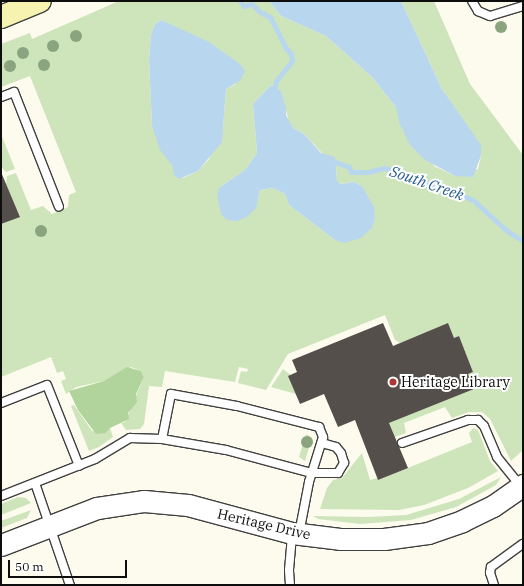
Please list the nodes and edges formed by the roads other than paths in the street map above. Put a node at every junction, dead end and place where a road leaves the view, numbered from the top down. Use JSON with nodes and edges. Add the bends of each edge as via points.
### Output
{"nodes":[{"id":1,"x":40,"y":1,"type":"edge"},
{"id":2,"x":472,"y":1,"type":"edge"},
{"id":3,"x":523,"y":6,"type":"edge"},
{"id":4,"x":1,"y":17,"type":"edge"},
{"id":5,"x":1,"y":97,"type":"edge"},
{"id":6,"x":59,"y":206,"type":"dead end"},
{"id":7,"x":1,"y":403,"type":"edge"},
{"id":8,"x":162,"y":439,"type":"junction"},
{"id":9,"x":322,"y":443,"type":"junction"},
{"id":10,"x":402,"y":443,"type":"dead end"},
{"id":11,"x":78,"y":466,"type":"junction"},
{"id":12,"x":312,"y":473,"type":"junction"},
{"id":13,"x":36,"y":483,"type":"junction"},
{"id":14,"x":522,"y":487,"type":"edge"},
{"id":15,"x":1,"y":496,"type":"edge"},
{"id":16,"x":52,"y":525,"type":"junction"},
{"id":17,"x":296,"y":534,"type":"junction"},
{"id":18,"x":523,"y":544,"type":"edge"},
{"id":19,"x":1,"y":545,"type":"edge"},
{"id":20,"x":70,"y":585,"type":"edge"},
{"id":21,"x":290,"y":585,"type":"edge"},
{"id":22,"x":494,"y":585,"type":"edge"}],
"edges":[{"from":1,"to":4,"type":"main road"},
{"from":2,"to":3,"type":"lane","via":[[478,11],[490,16]]},
{"from":5,"to":6,"type":"lane","via":[[14,92]]},
{"from":7,"to":11,"type":"lane","via":[[47,385]]},
{"from":8,"to":9,"type":"lane","via":[[170,394],[315,425],[322,433]]},
{"from":8,"to":11,"type":"lane","via":[[130,438]]},
{"from":8,"to":12,"type":"lane","via":[[226,450]]},
{"from":9,"to":12,"type":"lane"},
{"from":9,"to":12,"type":"lane","via":[[339,449],[343,466],[334,474]]},
{"from":10,"to":14,"type":"lane","via":[[468,420],[478,420],[484,426],[497,457]]},
{"from":11,"to":13,"type":"lane"},
{"from":12,"to":17,"type":"lane"},
{"from":13,"to":15,"type":"lane"},
{"from":13,"to":16,"type":"lane"},
{"from":14,"to":17,"type":"street","name":"Heritage Drive","via":[[474,516],[428,533],[362,540]]},
{"from":16,"to":17,"type":"street","name":"Heritage Drive","via":[[97,508],[144,501],[188,505]]},
{"from":16,"to":19,"type":"street","name":"Heritage Drive"},
{"from":16,"to":20,"type":"lane"},
{"from":17,"to":21,"type":"lane","via":[[289,570]]},
{"from":18,"to":22,"type":"lane","via":[[491,567]]}]}
